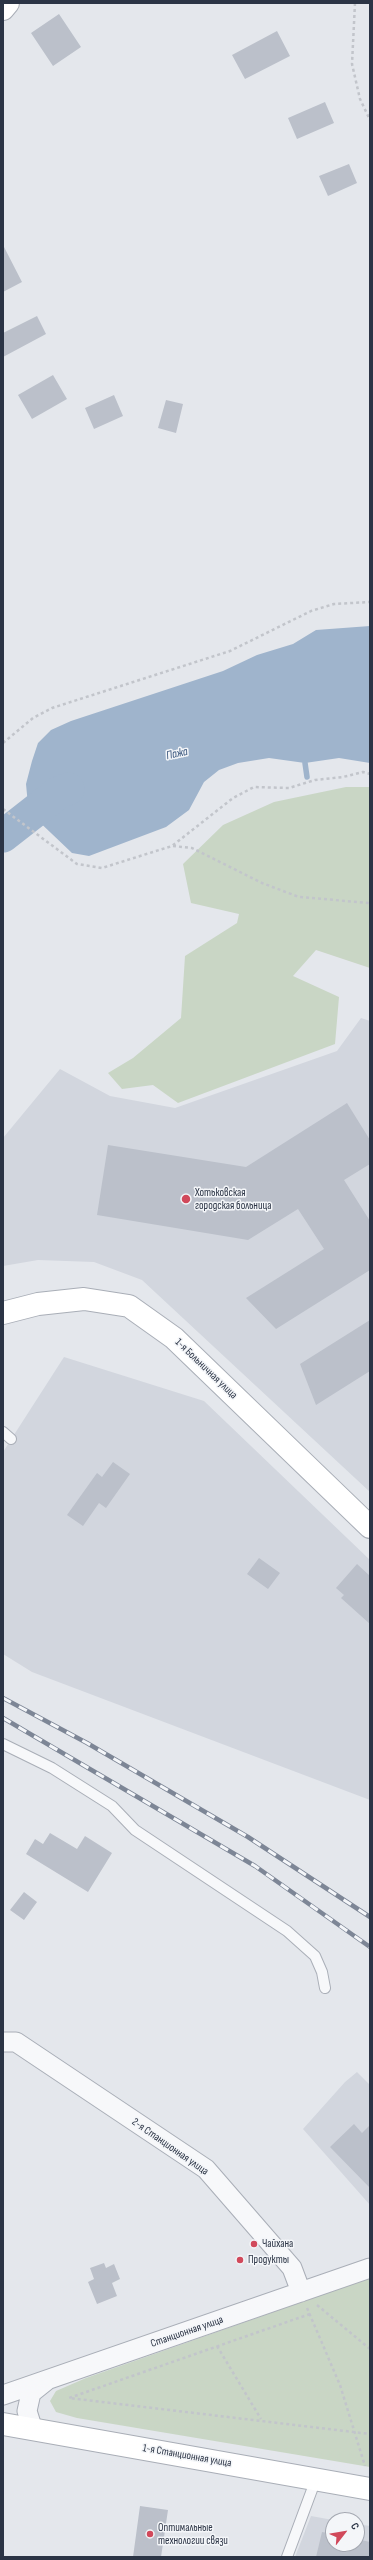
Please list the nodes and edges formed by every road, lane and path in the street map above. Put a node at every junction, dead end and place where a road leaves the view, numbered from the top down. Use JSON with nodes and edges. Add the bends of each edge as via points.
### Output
{"nodes":[{"id":1,"x":8,"y":3,"type":"edge"},
{"id":2,"x":355,"y":3,"type":"edge"},
{"id":3,"x":3,"y":9,"type":"edge"},
{"id":4,"x":370,"y":120,"type":"edge"},
{"id":5,"x":370,"y":602,"type":"edge"},
{"id":6,"x":3,"y":743,"type":"edge"},
{"id":7,"x":370,"y":774,"type":"edge"},
{"id":8,"x":3,"y":809,"type":"edge"},
{"id":9,"x":172,"y":846,"type":"junction"},
{"id":10,"x":370,"y":904,"type":"edge"},
{"id":11,"x":3,"y":1313,"type":"edge"},
{"id":12,"x":3,"y":1432,"type":"edge"},
{"id":13,"x":11,"y":1439,"type":"dead end"},
{"id":14,"x":370,"y":1527,"type":"edge"},
{"id":15,"x":3,"y":1744,"type":"edge"},
{"id":16,"x":325,"y":1988,"type":"dead end"},
{"id":17,"x":3,"y":2042,"type":"edge"},
{"id":18,"x":370,"y":2268,"type":"edge"},
{"id":19,"x":301,"y":2292,"type":"junction"},
{"id":20,"x":310,"y":2314,"type":"junction"},
{"id":21,"x":217,"y":2346,"type":"junction"},
{"id":22,"x":370,"y":2349,"type":"edge"},
{"id":23,"x":47,"y":2380,"type":"junction"},
{"id":24,"x":3,"y":2395,"type":"edge"},
{"id":25,"x":261,"y":2420,"type":"junction"},
{"id":26,"x":3,"y":2424,"type":"edge"},
{"id":27,"x":33,"y":2430,"type":"junction"},
{"id":28,"x":353,"y":2431,"type":"junction"},
{"id":29,"x":370,"y":2434,"type":"edge"},
{"id":30,"x":365,"y":2466,"type":"dead end"},
{"id":31,"x":316,"y":2479,"type":"junction"},
{"id":32,"x":370,"y":2489,"type":"edge"},
{"id":33,"x":286,"y":2557,"type":"edge"}],
"edges":[{"from":1,"to":3,"type":"main road"},
{"from":2,"to":4,"type":"path","via":[[352,64],[360,99]]},
{"from":5,"to":6,"type":"path","via":[[334,604],[311,611],[230,652],[52,708],[34,718]]},
{"from":7,"to":9,"type":"path","via":[[363,772],[343,778],[314,780],[289,788],[254,787],[233,798]]},
{"from":8,"to":9,"type":"path","via":[[77,864],[102,868]]},
{"from":9,"to":10,"type":"path","via":[[192,848],[262,883],[299,897]]},
{"from":11,"to":14,"type":"main road","name":"1-я Больничная улица","via":[[59,1300],[84,1299],[129,1306],[174,1338]]},
{"from":12,"to":13,"type":"lane"},
{"from":15,"to":16,"type":"lane","via":[[52,1768],[112,1806],[135,1830],[288,1931],[315,1956]]},
{"from":17,"to":19,"type":"street","name":"2-я Станционная улица","via":[[16,2042],[206,2169],[292,2268]]},
{"from":18,"to":19,"type":"street","name":"Станционная улица"},
{"from":19,"to":20,"type":"path"},
{"from":19,"to":22,"type":"path"},
{"from":19,"to":23,"type":"street","name":"Станционная улица"},
{"from":20,"to":21,"type":"path"},
{"from":20,"to":28,"type":"path","via":[[340,2385]]},
{"from":21,"to":25,"type":"path"},
{"from":21,"to":25,"type":"path","via":[[69,2398]]},
{"from":23,"to":24,"type":"street","name":"Станционная улица"},
{"from":23,"to":27,"type":"street","via":[[31,2393],[27,2411]]},
{"from":25,"to":28,"type":"path"},
{"from":26,"to":27,"type":"main road","name":"1-я Станционная улица"},
{"from":27,"to":31,"type":"main road","name":"1-я Станционная улица"},
{"from":28,"to":29,"type":"path"},
{"from":28,"to":30,"type":"path"},
{"from":31,"to":32,"type":"main road","name":"1-я Станционная улица"},
{"from":31,"to":33,"type":"lane"}]}
